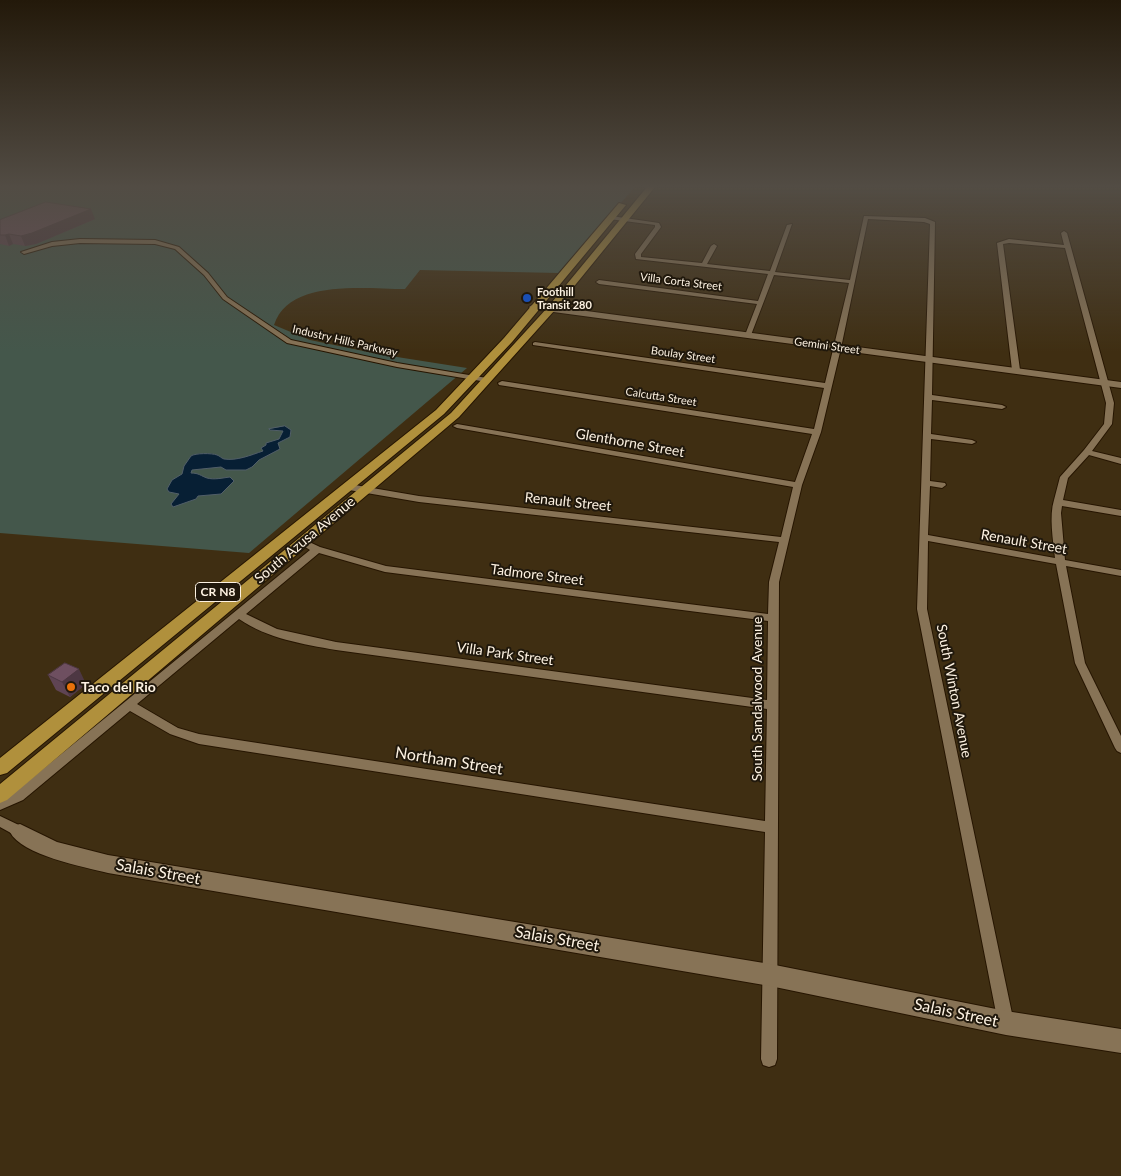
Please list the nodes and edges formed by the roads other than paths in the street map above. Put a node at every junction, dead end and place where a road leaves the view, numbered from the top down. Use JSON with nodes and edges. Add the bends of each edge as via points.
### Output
{"nodes":[{"id":1,"x":72,"y":242,"type":"edge"},
{"id":2,"x":146,"y":242,"type":"edge"},
{"id":3,"x":590,"y":242,"type":"edge"},
{"id":4,"x":606,"y":242,"type":"edge"},
{"id":5,"x":647,"y":242,"type":"edge"},
{"id":6,"x":784,"y":242,"type":"edge"},
{"id":7,"x":861,"y":242,"type":"edge"},
{"id":8,"x":932,"y":242,"type":"edge"},
{"id":9,"x":1006,"y":242,"type":"edge"},
{"id":10,"x":1018,"y":242,"type":"edge"},
{"id":11,"x":1067,"y":242,"type":"edge"},
{"id":12,"x":714,"y":246,"type":"dead end"},
{"id":13,"x":1068,"y":247,"type":"junction"},
{"id":14,"x":24,"y":252,"type":"dead end"},
{"id":15,"x":703,"y":266,"type":"junction"},
{"id":16,"x":772,"y":274,"type":"junction"},
{"id":17,"x":561,"y":276,"type":"junction"},
{"id":18,"x":599,"y":282,"type":"dead end"},
{"id":19,"x":853,"y":282,"type":"junction"},
{"id":20,"x":568,"y":288,"type":"junction"},
{"id":21,"x":761,"y":302,"type":"junction"},
{"id":22,"x":534,"y":307,"type":"junction"},
{"id":23,"x":551,"y":309,"type":"junction"},
{"id":24,"x":748,"y":335,"type":"junction"},
{"id":25,"x":535,"y":344,"type":"dead end"},
{"id":26,"x":838,"y":348,"type":"junction"},
{"id":27,"x":928,"y":360,"type":"junction"},
{"id":28,"x":1016,"y":370,"type":"junction"},
{"id":29,"x":471,"y":377,"type":"junction"},
{"id":30,"x":487,"y":380,"type":"junction"},
{"id":31,"x":1104,"y":382,"type":"junction"},
{"id":32,"x":502,"y":383,"type":"dead end"},
{"id":33,"x":1121,"y":385,"type":"edge"},
{"id":34,"x":828,"y":386,"type":"junction"},
{"id":35,"x":927,"y":397,"type":"junction"},
{"id":36,"x":1002,"y":407,"type":"dead end"},
{"id":37,"x":457,"y":426,"type":"dead end"},
{"id":38,"x":817,"y":432,"type":"junction"},
{"id":39,"x":926,"y":436,"type":"junction"},
{"id":40,"x":972,"y":442,"type":"dead end"},
{"id":41,"x":1088,"y":452,"type":"junction"},
{"id":42,"x":1121,"y":461,"type":"edge"},
{"id":43,"x":926,"y":483,"type":"junction"},
{"id":44,"x":942,"y":485,"type":"dead end"},
{"id":45,"x":798,"y":486,"type":"junction"},
{"id":46,"x":348,"y":487,"type":"junction"},
{"id":47,"x":366,"y":490,"type":"junction"},
{"id":48,"x":1057,"y":502,"type":"junction"},
{"id":49,"x":1121,"y":513,"type":"edge"},
{"id":50,"x":923,"y":537,"type":"junction"},
{"id":51,"x":785,"y":540,"type":"junction"},
{"id":52,"x":302,"y":542,"type":"junction"},
{"id":53,"x":317,"y":549,"type":"junction"},
{"id":54,"x":1060,"y":562,"type":"junction"},
{"id":55,"x":1121,"y":573,"type":"edge"},
{"id":56,"x":239,"y":614,"type":"junction"},
{"id":57,"x":773,"y":618,"type":"junction"},
{"id":58,"x":167,"y":634,"type":"junction"},
{"id":59,"x":183,"y":641,"type":"junction"},
{"id":60,"x":129,"y":705,"type":"junction"},
{"id":61,"x":772,"y":705,"type":"junction"},
{"id":62,"x":1121,"y":748,"type":"edge"},
{"id":63,"x":0,"y":768,"type":"edge"},
{"id":64,"x":0,"y":795,"type":"edge"},
{"id":65,"x":0,"y":805,"type":"edge"},
{"id":66,"x":0,"y":821,"type":"edge"},
{"id":67,"x":772,"y":827,"type":"junction"},
{"id":68,"x":20,"y":832,"type":"joint"},
{"id":69,"x":770,"y":975,"type":"junction"},
{"id":70,"x":1006,"y":1023,"type":"junction"},
{"id":71,"x":1121,"y":1041,"type":"edge"},
{"id":72,"x":769,"y":1059,"type":"dead end"}],
"edges":[{"from":1,"to":14,"type":"street","name":"Industry Hills Parkway"},
{"from":2,"to":29,"type":"street","name":"Industry Hills Parkway","via":[[177,248],[206,274],[225,298],[289,342]]},
{"from":3,"to":17,"type":"main road","number":"CR N8"},
{"from":4,"to":20,"type":"main road","number":"CR N8"},
{"from":5,"to":15,"type":"street","via":[[638,258]]},
{"from":6,"to":16,"type":"street"},
{"from":7,"to":19,"type":"street","name":"South Sandalwood Avenue"},
{"from":8,"to":27,"type":"street","name":"South Winton Avenue"},
{"from":9,"to":28,"type":"street","via":[[1000,244]]},
{"from":10,"to":13,"type":"street"},
{"from":11,"to":13,"type":"street"},
{"from":12,"to":15,"type":"street"},
{"from":13,"to":31,"type":"street"},
{"from":15,"to":16,"type":"street"},
{"from":16,"to":19,"type":"street"},
{"from":16,"to":21,"type":"street"},
{"from":17,"to":20,"type":"main road","via":[[567,280]]},
{"from":17,"to":22,"type":"main road","number":"CR N8"},
{"from":18,"to":21,"type":"street","name":"Villa Corta Street"},
{"from":19,"to":26,"type":"street","name":"South Sandalwood Avenue"},
{"from":20,"to":23,"type":"main road","number":"CR N8"},
{"from":21,"to":24,"type":"street"},
{"from":22,"to":23,"type":"street","name":"Gemini Street"},
{"from":22,"to":29,"type":"main road","name":"South Azusa Avenue","number":"CR N8","via":[[508,340]]},
{"from":23,"to":24,"type":"street","name":"Gemini Street"},
{"from":23,"to":30,"type":"main road","name":"South Azusa Avenue","number":"CR N8"},
{"from":24,"to":26,"type":"street","name":"Gemini Street"},
{"from":25,"to":34,"type":"street","name":"Boulay Street"},
{"from":26,"to":27,"type":"street","name":"Gemini Street"},
{"from":26,"to":34,"type":"street","name":"South Sandalwood Avenue"},
{"from":27,"to":28,"type":"street","name":"Gemini Street"},
{"from":27,"to":35,"type":"street","name":"South Winton Avenue"},
{"from":28,"to":31,"type":"street","name":"Gemini Street"},
{"from":29,"to":30,"type":"street","name":"Industry Hills Parkway"},
{"from":29,"to":46,"type":"main road","name":"South Azusa Avenue","number":"CR N8","via":[[440,412]]},
{"from":30,"to":47,"type":"main road","name":"South Azusa Avenue","number":"CR N8","via":[[455,415]]},
{"from":31,"to":33,"type":"street","name":"Gemini Street"},
{"from":31,"to":41,"type":"street","via":[[1110,403],[1108,424]]},
{"from":32,"to":38,"type":"street","name":"Calcutta Street"},
{"from":34,"to":38,"type":"street","name":"South Sandalwood Avenue"},
{"from":35,"to":36,"type":"street"},
{"from":35,"to":39,"type":"street","name":"South Winton Avenue"},
{"from":37,"to":45,"type":"street","name":"Glenthorne Street"},
{"from":38,"to":45,"type":"street","name":"South Sandalwood Avenue"},
{"from":39,"to":40,"type":"street"},
{"from":39,"to":43,"type":"street","name":"South Winton Avenue"},
{"from":41,"to":42,"type":"street"},
{"from":41,"to":48,"type":"street","via":[[1064,477]]},
{"from":43,"to":44,"type":"street"},
{"from":43,"to":50,"type":"street","name":"South Winton Avenue"},
{"from":45,"to":51,"type":"street","name":"South Sandalwood Avenue"},
{"from":46,"to":47,"type":"street","name":"Renault Street"},
{"from":46,"to":58,"type":"main road","name":"South Azusa Avenue","number":"CR N8"},
{"from":47,"to":51,"type":"street","name":"Renault Street","via":[[419,499]]},
{"from":47,"to":52,"type":"main road","name":"South Azusa Avenue","number":"CR N8"},
{"from":48,"to":49,"type":"street"},
{"from":48,"to":54,"type":"street"},
{"from":50,"to":54,"type":"street","name":"Renault Street"},
{"from":50,"to":70,"type":"street","name":"South Winton Avenue","via":[[922,609]]},
{"from":51,"to":57,"type":"street","name":"South Sandalwood Avenue","via":[[774,582]]},
{"from":52,"to":53,"type":"street","name":"Tadmore Street"},
{"from":52,"to":59,"type":"main road","name":"South Azusa Avenue","number":"CR N8"},
{"from":53,"to":56,"type":"street"},
{"from":53,"to":57,"type":"street","name":"Tadmore Street","via":[[385,569]]},
{"from":54,"to":55,"type":"street","name":"Renault Street"},
{"from":54,"to":62,"type":"street","via":[[1080,663]]},
{"from":56,"to":60,"type":"street"},
{"from":56,"to":61,"type":"street","name":"Villa Park Street","via":[[278,633],[336,646]]},
{"from":57,"to":61,"type":"street","name":"South Sandalwood Avenue"},
{"from":58,"to":59,"type":"main road"},
{"from":58,"to":63,"type":"main road","name":"South Azusa Avenue","number":"CR N8"},
{"from":59,"to":64,"type":"main road","name":"South Azusa Avenue","number":"CR N8"},
{"from":60,"to":65,"type":"street","via":[[19,796]]},
{"from":60,"to":67,"type":"street","name":"Northam Street","via":[[174,731],[199,739]]},
{"from":61,"to":67,"type":"street","name":"South Sandalwood Avenue"},
{"from":66,"to":68,"type":"street","name":"Salais Street"},
{"from":67,"to":69,"type":"street","name":"South Sandalwood Avenue"},
{"from":68,"to":69,"type":"street","name":"Salais Street","via":[[52,850],[108,864]]},
{"from":69,"to":70,"type":"street","name":"Salais Street"},
{"from":69,"to":72,"type":"street","name":"South Sandalwood Avenue"},
{"from":70,"to":71,"type":"street","name":"Salais Street"}]}
